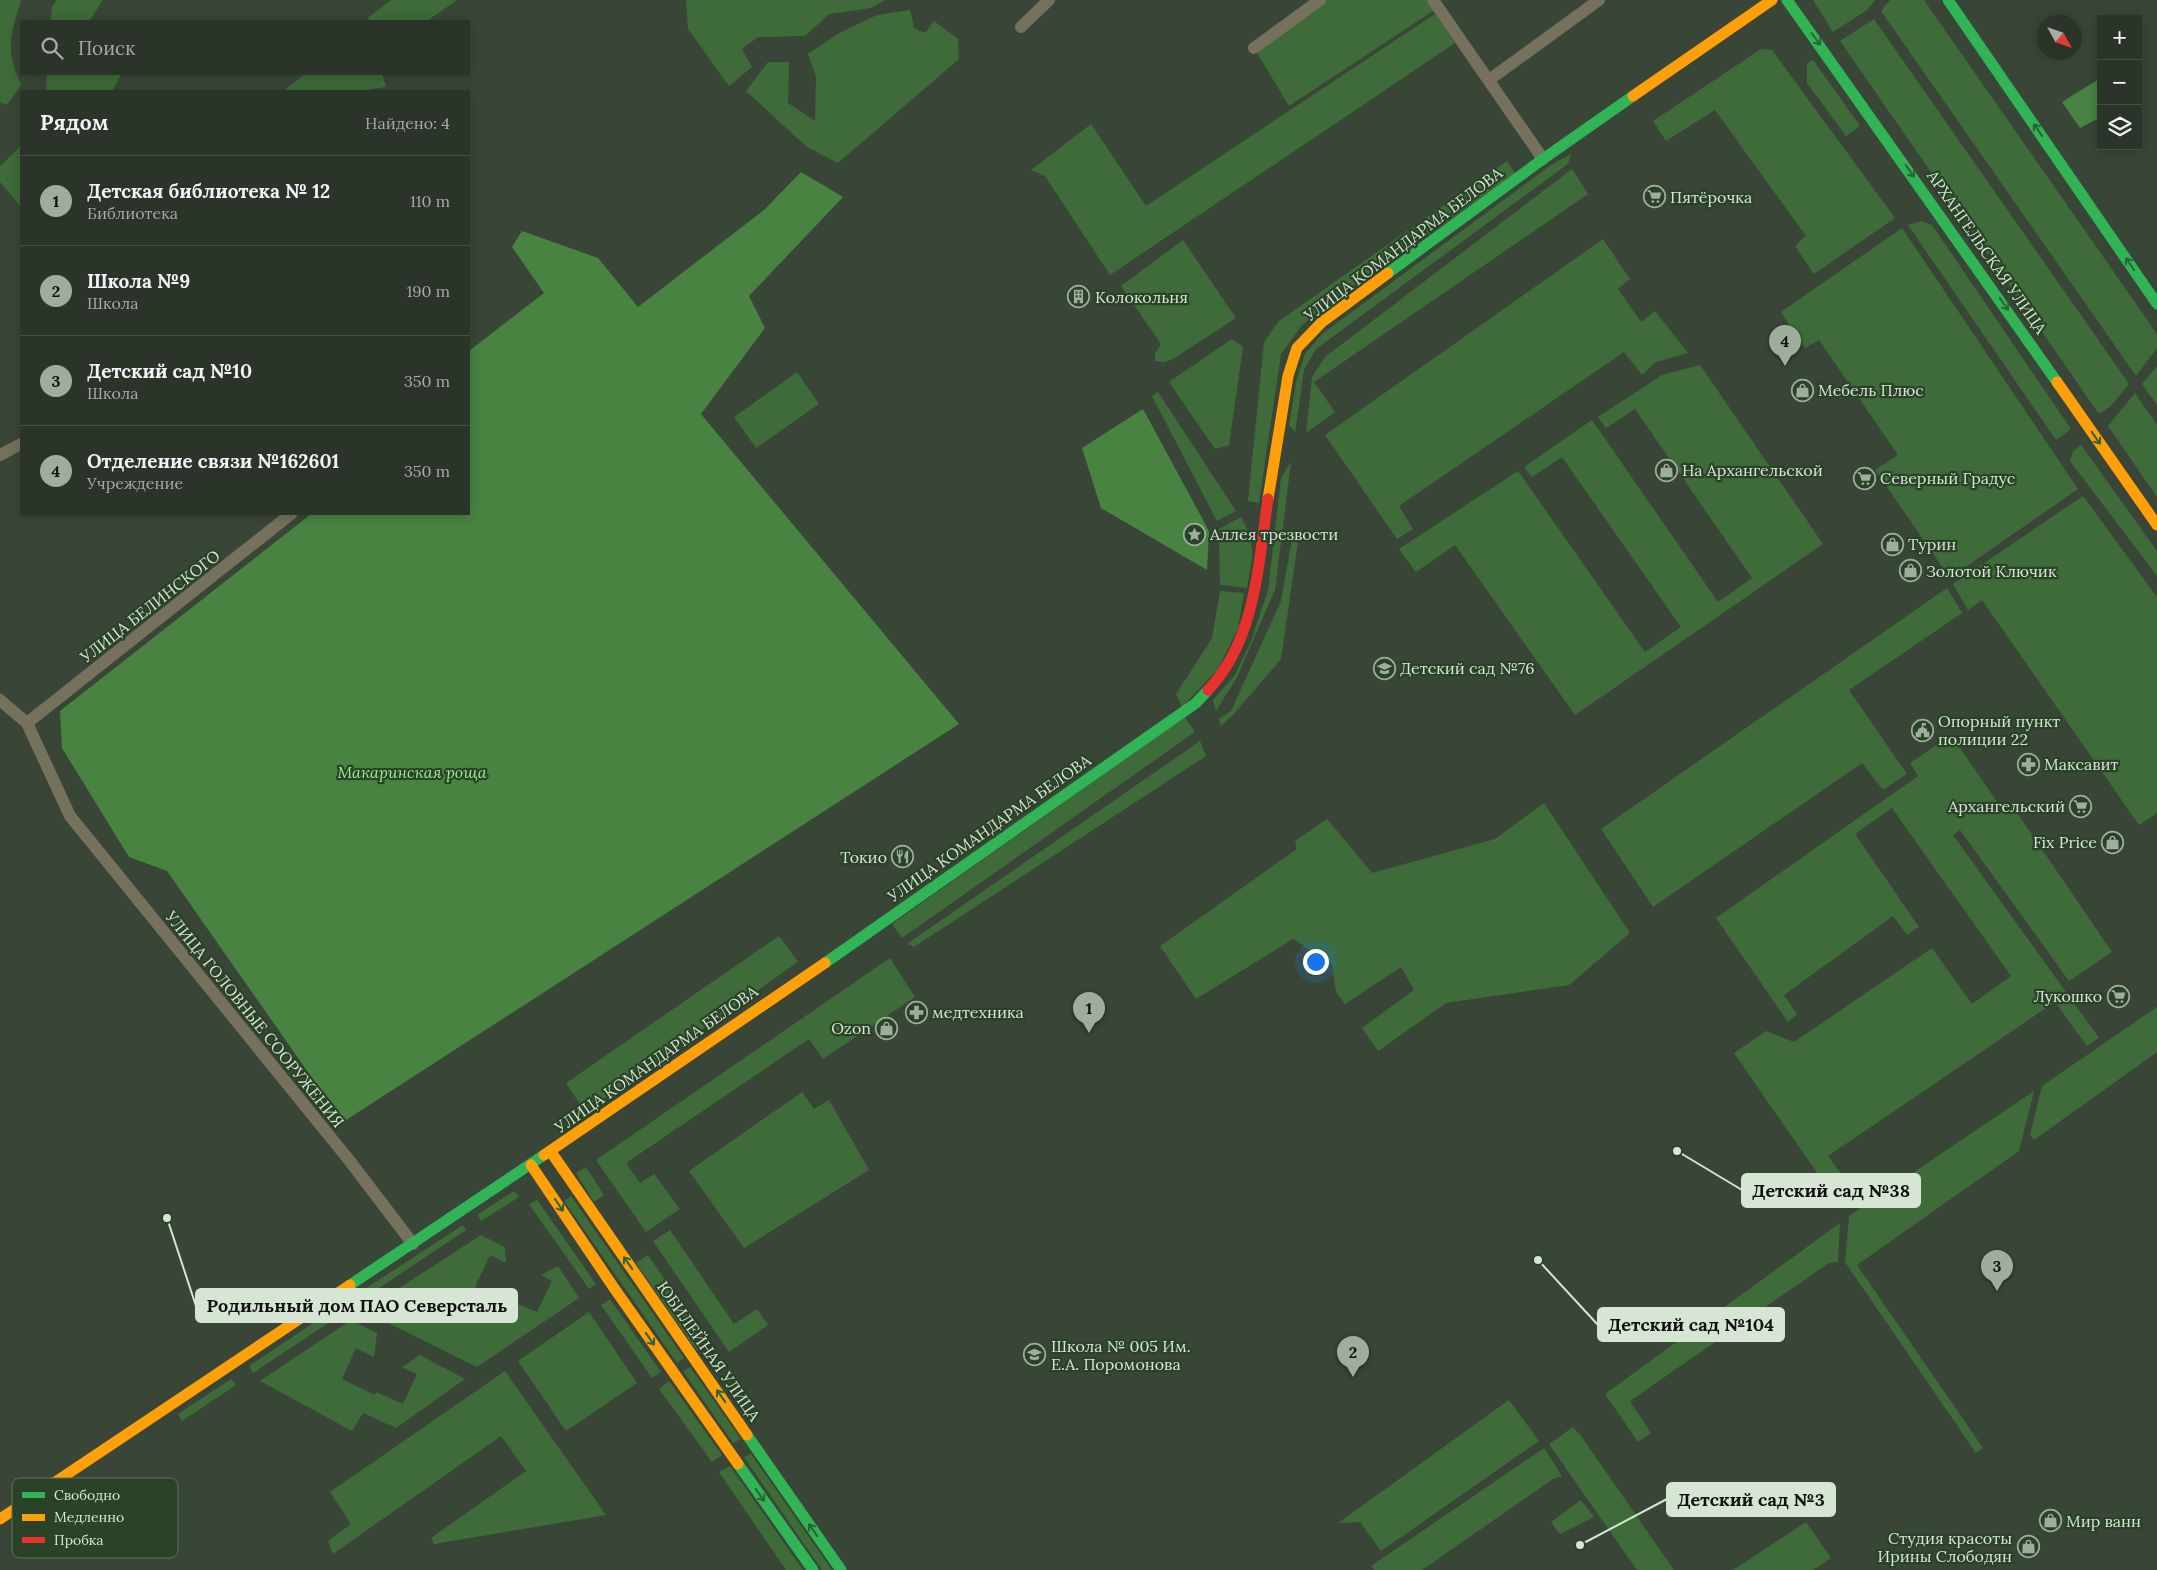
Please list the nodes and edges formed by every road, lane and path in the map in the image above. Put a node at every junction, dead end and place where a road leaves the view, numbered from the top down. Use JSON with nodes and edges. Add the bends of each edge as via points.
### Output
{"nodes":[{"id":1,"x":1048,"y":0,"type":"edge"},
{"id":2,"x":1320,"y":0,"type":"edge"},
{"id":3,"x":1599,"y":0,"type":"edge"},
{"id":4,"x":1772,"y":0,"type":"edge"},
{"id":5,"x":1787,"y":0,"type":"edge"},
{"id":6,"x":1948,"y":0,"type":"edge"},
{"id":7,"x":1440,"y":2,"type":"edge"},
{"id":8,"x":1021,"y":27,"type":"dead end"},
{"id":9,"x":1254,"y":48,"type":"dead end"},
{"id":10,"x":1489,"y":80,"type":"junction"},
{"id":11,"x":1543,"y":159,"type":"junction"},
{"id":12,"x":2156,"y":300,"type":"edge"},
{"id":13,"x":20,"y":445,"type":"edge"},
{"id":14,"x":0,"y":455,"type":"edge"},
{"id":15,"x":290,"y":515,"type":"edge"},
{"id":16,"x":2157,"y":524,"type":"edge"},
{"id":17,"x":0,"y":700,"type":"edge"},
{"id":18,"x":27,"y":723,"type":"junction"},
{"id":19,"x":551,"y":1152,"type":"junction"},
{"id":20,"x":531,"y":1165,"type":"junction"},
{"id":21,"x":413,"y":1244,"type":"junction"},
{"id":22,"x":752,"y":1441,"type":"junction"},
{"id":23,"x":732,"y":1455,"type":"junction"},
{"id":24,"x":62,"y":1478,"type":"edge"},
{"id":25,"x":12,"y":1511,"type":"edge"},
{"id":26,"x":0,"y":1519,"type":"edge"},
{"id":27,"x":813,"y":1570,"type":"edge"},
{"id":28,"x":841,"y":1570,"type":"edge"}],
"edges":[{"from":1,"to":8,"type":"street"},
{"from":2,"to":9,"type":"street"},
{"from":3,"to":10,"type":"street"},
{"from":4,"to":11,"type":"main road","name":"УЛИЦА КОМАНДАРМА БЕЛОВА"},
{"from":5,"to":16,"type":"main road","name":"АРХАНГЕЛЬСКАЯ УЛИЦА","one_way":true},
{"from":12,"to":6,"type":"main road","one_way":true},
{"from":7,"to":10,"type":"street"},
{"from":10,"to":11,"type":"street"},
{"from":11,"to":19,"type":"main road","name":"УЛИЦА КОМАНДАРМА БЕЛОВА","via":[[1322,322],[1297,348],[1288,376],[1250,614],[1233,657],[1196,704]]},
{"from":13,"to":14,"type":"street"},
{"from":15,"to":18,"type":"street","name":"УЛИЦА БЕЛИНСКОГО"},
{"from":17,"to":18,"type":"street"},
{"from":18,"to":21,"type":"street","name":"УЛИЦА ГОЛОВНЫЕ СООРУЖЕНИЯ","via":[[70,816],[349,1160]]},
{"from":19,"to":20,"type":"main road","name":"УЛИЦА КОМАНДАРМА БЕЛОВА"},
{"from":22,"to":19,"type":"main road","name":"ЮБИЛЕЙНАЯ УЛИЦА","one_way":true},
{"from":20,"to":21,"type":"main road","name":"УЛИЦА КОМАНДАРМА БЕЛОВА"},
{"from":20,"to":23,"type":"main road","one_way":true},
{"from":21,"to":24,"type":"main road","name":"УЛИЦА КОМАНДАРМА БЕЛОВА"},
{"from":22,"to":23,"type":"main road"},
{"from":28,"to":22,"type":"main road","name":"ЮБИЛЕЙНАЯ УЛИЦА","one_way":true},
{"from":23,"to":27,"type":"main road","one_way":true},
{"from":25,"to":26,"type":"main road","name":"УЛИЦА КОМАНДАРМА БЕЛОВА"}]}
